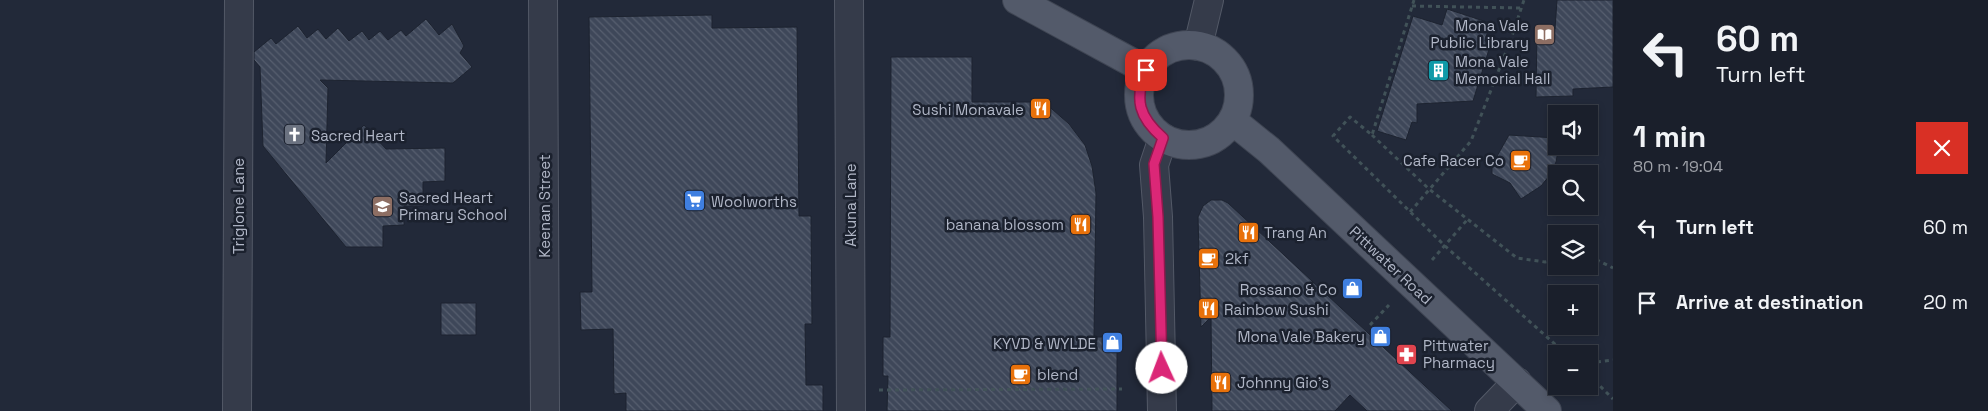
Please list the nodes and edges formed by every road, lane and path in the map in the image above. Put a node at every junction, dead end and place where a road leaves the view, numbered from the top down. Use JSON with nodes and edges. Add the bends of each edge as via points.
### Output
{"nodes":[{"id":1,"x":239,"y":0,"type":"edge"},
{"id":2,"x":543,"y":0,"type":"edge"},
{"id":3,"x":849,"y":0,"type":"edge"},
{"id":4,"x":1017,"y":0,"type":"edge"},
{"id":5,"x":1209,"y":0,"type":"edge"},
{"id":6,"x":1414,"y":0,"type":"edge"},
{"id":7,"x":1524,"y":0,"type":"edge"},
{"id":8,"x":1412,"y":6,"type":"junction"},
{"id":9,"x":1521,"y":8,"type":"junction"},
{"id":10,"x":1198,"y":46,"type":"junction"},
{"id":11,"x":1146,"y":70,"type":"junction"},
{"id":12,"x":1233,"y":120,"type":"junction"},
{"id":13,"x":1372,"y":135,"type":"junction"},
{"id":14,"x":1163,"y":138,"type":"junction"},
{"id":15,"x":1429,"y":189,"type":"junction"},
{"id":16,"x":1410,"y":212,"type":"junction"},
{"id":17,"x":1467,"y":220,"type":"junction"},
{"id":18,"x":1445,"y":246,"type":"junction"},
{"id":19,"x":1432,"y":260,"type":"dead end"},
{"id":20,"x":1598,"y":260,"type":"edge"},
{"id":21,"x":1548,"y":261,"type":"edge"},
{"id":22,"x":1613,"y":268,"type":"edge"},
{"id":23,"x":1389,"y":305,"type":"dead end"},
{"id":24,"x":1370,"y":325,"type":"dead end"},
{"id":25,"x":1556,"y":345,"type":"edge"},
{"id":26,"x":1613,"y":360,"type":"edge"},
{"id":27,"x":1598,"y":362,"type":"edge"},
{"id":28,"x":1517,"y":382,"type":"junction"},
{"id":29,"x":1598,"y":384,"type":"edge"},
{"id":30,"x":1122,"y":389,"type":"dead end"},
{"id":31,"x":1613,"y":399,"type":"edge"},
{"id":32,"x":851,"y":400,"type":"edge"},
{"id":33,"x":237,"y":411,"type":"edge"},
{"id":34,"x":544,"y":411,"type":"edge"},
{"id":35,"x":1162,"y":411,"type":"edge"},
{"id":36,"x":1489,"y":411,"type":"edge"},
{"id":37,"x":1547,"y":411,"type":"edge"}],
"edges":[{"from":1,"to":33,"type":"street","name":"Triglone Lane"},
{"from":2,"to":34,"type":"street","name":"Keenan Street"},
{"from":3,"to":32,"type":"street","name":"Akuna Lane"},
{"from":4,"to":11,"type":"main road"},
{"from":5,"to":10,"type":"street"},
{"from":6,"to":8,"type":"path"},
{"from":7,"to":9,"type":"path"},
{"from":8,"to":9,"type":"path"},
{"from":8,"to":13,"type":"path"},
{"from":9,"to":15,"type":"path","via":[[1471,141]]},
{"from":10,"to":11,"type":"main road","via":[[1183,45],[1168,50]]},
{"from":10,"to":12,"type":"main road","via":[[1213,50],[1226,60],[1235,74],[1240,89],[1239,105]]},
{"from":11,"to":14,"type":"main road","via":[[1139,100],[1151,128]]},
{"from":12,"to":14,"type":"main road","via":[[1223,133],[1194,146]]},
{"from":12,"to":28,"type":"main road","name":"Pittwater Road"},
{"from":13,"to":15,"type":"path"},
{"from":13,"to":16,"type":"path","via":[[1350,116],[1333,136]]},
{"from":14,"to":35,"type":"street","via":[[1154,164]]},
{"from":15,"to":16,"type":"path"},
{"from":15,"to":17,"type":"path"},
{"from":16,"to":18,"type":"path"},
{"from":17,"to":18,"type":"path"},
{"from":17,"to":21,"type":"path","via":[[1517,258]]},
{"from":18,"to":19,"type":"path"},
{"from":18,"to":25,"type":"path"},
{"from":20,"to":22,"type":"path"},
{"from":23,"to":24,"type":"path"},
{"from":26,"to":27,"type":"path"},
{"from":28,"to":36,"type":"street"},
{"from":28,"to":37,"type":"main road","name":"Pittwater Road"},
{"from":29,"to":31,"type":"path"},
{"from":30,"to":32,"type":"path"}]}
